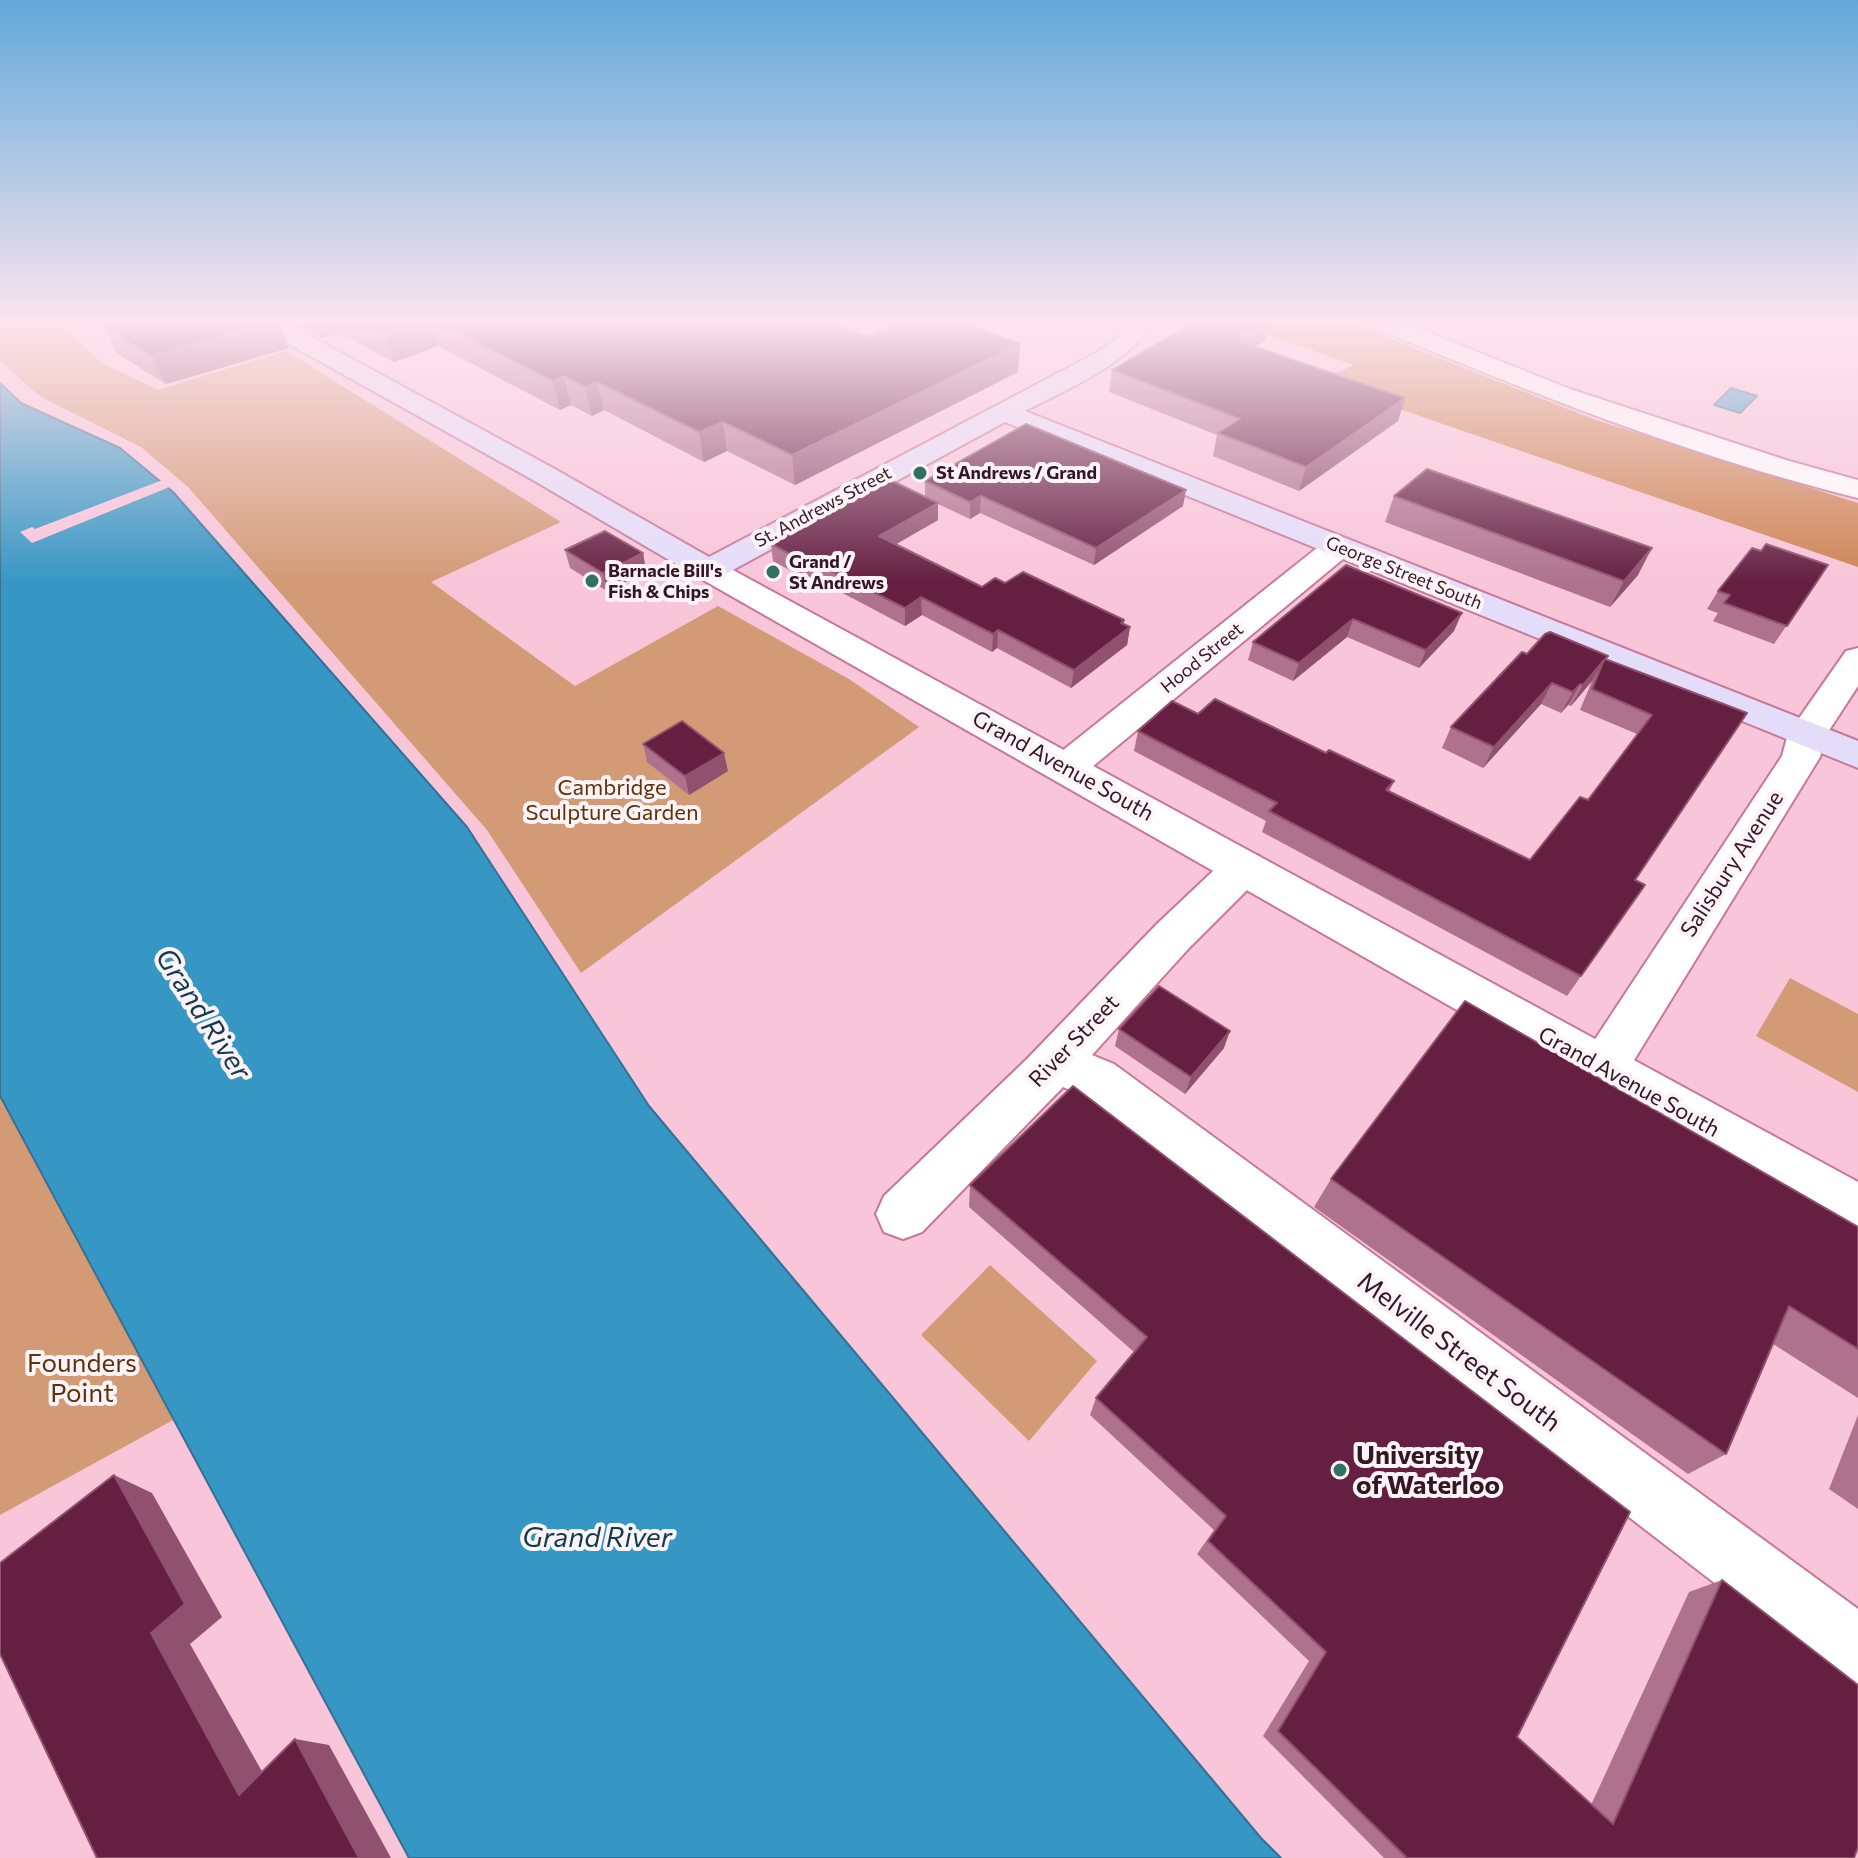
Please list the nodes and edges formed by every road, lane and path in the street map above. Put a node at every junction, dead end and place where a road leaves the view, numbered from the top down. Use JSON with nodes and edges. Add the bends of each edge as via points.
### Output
{"nodes":[{"id":1,"x":426,"y":410,"type":"edge"},
{"id":2,"x":1007,"y":410,"type":"edge"},
{"id":3,"x":1606,"y":410,"type":"edge"},
{"id":4,"x":1003,"y":412,"type":"junction"},
{"id":5,"x":1858,"y":489,"type":"edge"},
{"id":6,"x":1338,"y":547,"type":"junction"},
{"id":7,"x":709,"y":570,"type":"junction"},
{"id":8,"x":1858,"y":659,"type":"edge"},
{"id":9,"x":1807,"y":734,"type":"junction"},
{"id":10,"x":1858,"y":755,"type":"edge"},
{"id":11,"x":1066,"y":768,"type":"junction"},
{"id":12,"x":1244,"y":867,"type":"junction"},
{"id":13,"x":1056,"y":1062,"type":"junction"},
{"id":14,"x":1603,"y":1068,"type":"junction"},
{"id":15,"x":1858,"y":1210,"type":"edge"},
{"id":16,"x":903,"y":1214,"type":"dead end"},
{"id":17,"x":1858,"y":1651,"type":"edge"}],
"edges":[{"from":1,"to":7,"type":"main road","name":"Grand Avenue South"},
{"from":2,"to":4,"type":"main road","name":"St. Andrews Street"},
{"from":3,"to":5,"type":"street"},
{"from":4,"to":6,"type":"main road","name":"George Street South"},
{"from":4,"to":7,"type":"main road","name":"St. Andrews Street"},
{"from":6,"to":9,"type":"main road","name":"George Street South"},
{"from":6,"to":11,"type":"street","name":"Hood Street"},
{"from":7,"to":11,"type":"street","name":"Grand Avenue South"},
{"from":8,"to":9,"type":"street","name":"Salisbury Avenue"},
{"from":9,"to":10,"type":"main road","name":"George Street South"},
{"from":9,"to":14,"type":"street","name":"Salisbury Avenue","via":[[1801,757]]},
{"from":11,"to":12,"type":"street","name":"Grand Avenue South"},
{"from":12,"to":13,"type":"street","name":"River Street"},
{"from":12,"to":14,"type":"street","name":"Grand Avenue South"},
{"from":13,"to":16,"type":"street","name":"River Street"},
{"from":13,"to":17,"type":"street","name":"Melville Street South","via":[[1097,1079]]},
{"from":14,"to":15,"type":"street","name":"Grand Avenue South"}]}
